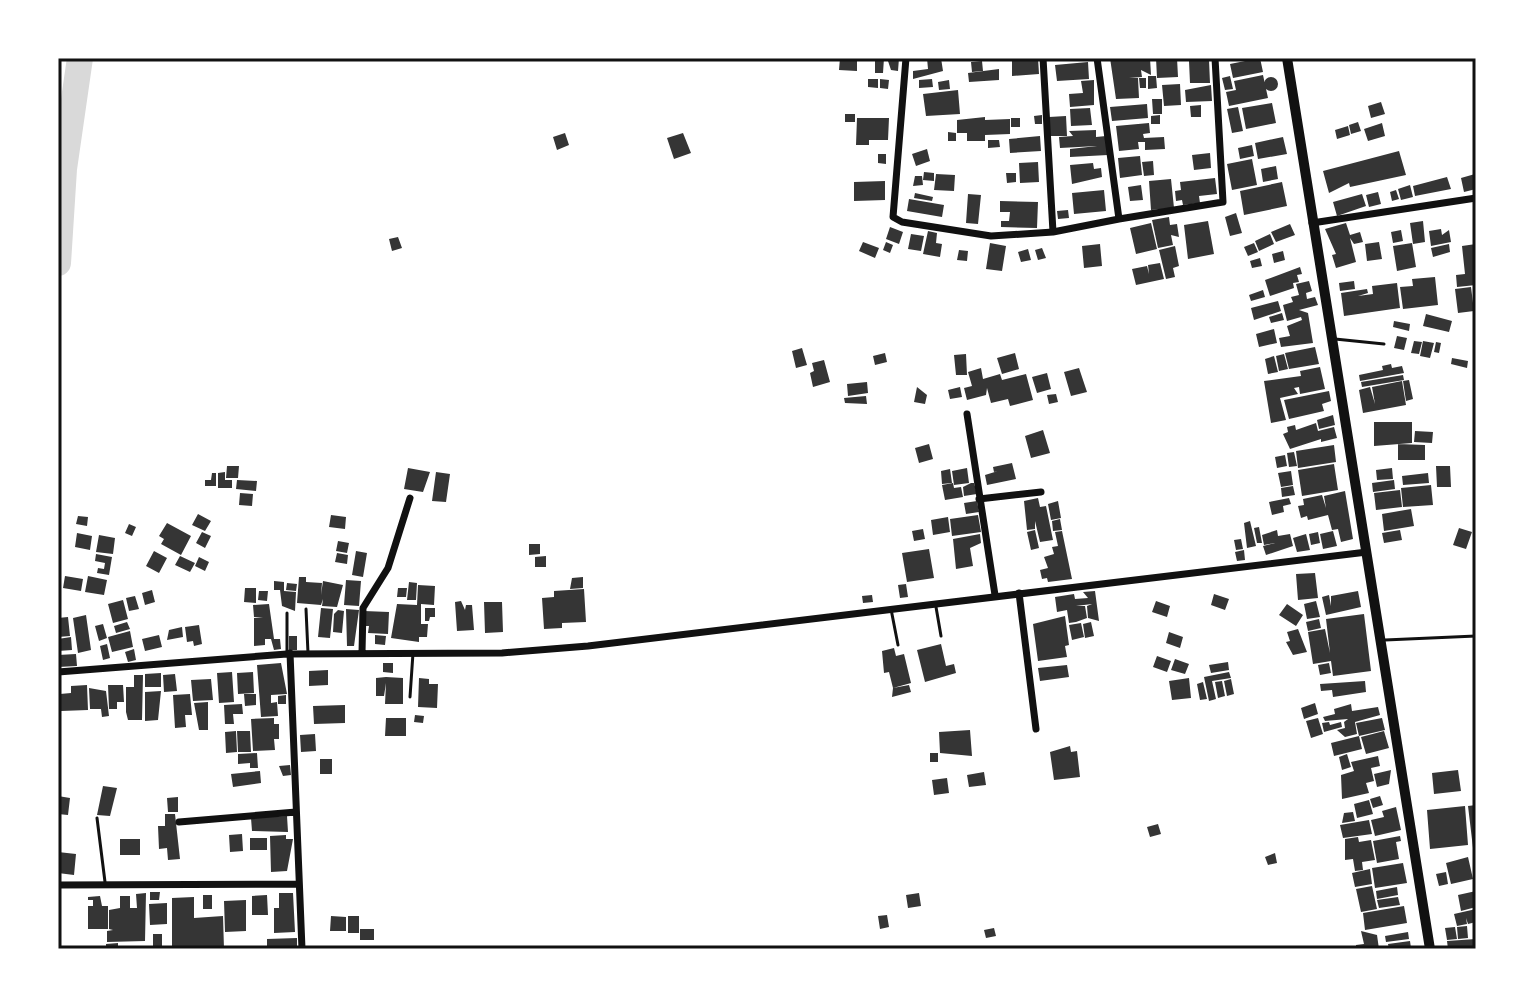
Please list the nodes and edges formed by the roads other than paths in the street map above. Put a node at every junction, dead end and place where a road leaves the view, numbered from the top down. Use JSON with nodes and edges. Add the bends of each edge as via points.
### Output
{"nodes":[{"id":1,"x":906,"y":58,"type":"edge"},
{"id":2,"x":1043,"y":58,"type":"edge"},
{"id":3,"x":1097,"y":58,"type":"edge"},
{"id":4,"x":1215,"y":58,"type":"edge"},
{"id":5,"x":1287,"y":58,"type":"edge"},
{"id":6,"x":1476,"y":198,"type":"edge"},
{"id":7,"x":1119,"y":219,"type":"junction"},
{"id":8,"x":1312,"y":223,"type":"junction"},
{"id":9,"x":1053,"y":232,"type":"junction"},
{"id":10,"x":1331,"y":338,"type":"junction"},
{"id":11,"x":1384,"y":344,"type":"dead end"},
{"id":12,"x":967,"y":414,"type":"dead end"},
{"id":13,"x":1041,"y":492,"type":"dead end"},
{"id":14,"x":410,"y":498,"type":"dead end"},
{"id":15,"x":979,"y":499,"type":"junction"},
{"id":16,"x":1367,"y":552,"type":"junction"},
{"id":17,"x":1019,"y":593,"type":"junction"},
{"id":18,"x":995,"y":595,"type":"junction"},
{"id":19,"x":936,"y":603,"type":"junction"},
{"id":20,"x":306,"y":609,"type":"dead end"},
{"id":21,"x":891,"y":609,"type":"junction"},
{"id":22,"x":287,"y":613,"type":"dead end"},
{"id":23,"x":941,"y":636,"type":"dead end"},
{"id":24,"x":1476,"y":636,"type":"edge"},
{"id":25,"x":1381,"y":640,"type":"junction"},
{"id":26,"x":898,"y":645,"type":"dead end"},
{"id":27,"x":308,"y":653,"type":"junction"},
{"id":28,"x":362,"y":653,"type":"junction"},
{"id":29,"x":413,"y":653,"type":"junction"},
{"id":30,"x":289,"y":654,"type":"junction"},
{"id":31,"x":58,"y":672,"type":"edge"},
{"id":32,"x":410,"y":697,"type":"dead end"},
{"id":33,"x":1036,"y":729,"type":"dead end"},
{"id":34,"x":296,"y":812,"type":"junction"},
{"id":35,"x":97,"y":818,"type":"dead end"},
{"id":36,"x":179,"y":822,"type":"dead end"},
{"id":37,"x":299,"y":884,"type":"junction"},
{"id":38,"x":58,"y":885,"type":"edge"},
{"id":39,"x":106,"y":885,"type":"junction"},
{"id":40,"x":302,"y":949,"type":"edge"},
{"id":41,"x":1430,"y":949,"type":"edge"}],
"edges":[{"from":1,"to":9,"type":"street","via":[[893,217],[975,235]]},
{"from":2,"to":9,"type":"street"},
{"from":3,"to":7,"type":"street"},
{"from":4,"to":7,"type":"street","via":[[1223,202]]},
{"from":5,"to":8,"type":"main road"},
{"from":6,"to":8,"type":"street"},
{"from":7,"to":9,"type":"street"},
{"from":8,"to":10,"type":"main road"},
{"from":10,"to":11,"type":"lane"},
{"from":10,"to":16,"type":"main road"},
{"from":12,"to":15,"type":"street"},
{"from":13,"to":15,"type":"street"},
{"from":14,"to":28,"type":"street","via":[[388,568],[363,608]]},
{"from":15,"to":18,"type":"street"},
{"from":16,"to":17,"type":"street"},
{"from":16,"to":25,"type":"main road"},
{"from":17,"to":18,"type":"street"},
{"from":17,"to":33,"type":"street"},
{"from":18,"to":19,"type":"street"},
{"from":19,"to":21,"type":"street"},
{"from":19,"to":23,"type":"lane"},
{"from":20,"to":27,"type":"lane"},
{"from":21,"to":26,"type":"lane"},
{"from":21,"to":29,"type":"street","via":[[588,646]]},
{"from":22,"to":30,"type":"lane"},
{"from":24,"to":25,"type":"lane"},
{"from":25,"to":41,"type":"main road"},
{"from":27,"to":28,"type":"street"},
{"from":27,"to":30,"type":"street"},
{"from":28,"to":29,"type":"street"},
{"from":29,"to":32,"type":"lane"},
{"from":30,"to":31,"type":"street"},
{"from":30,"to":34,"type":"street"},
{"from":34,"to":36,"type":"street"},
{"from":34,"to":37,"type":"street"},
{"from":35,"to":39,"type":"lane"},
{"from":37,"to":39,"type":"street"},
{"from":37,"to":40,"type":"street"},
{"from":38,"to":39,"type":"street"}]}
